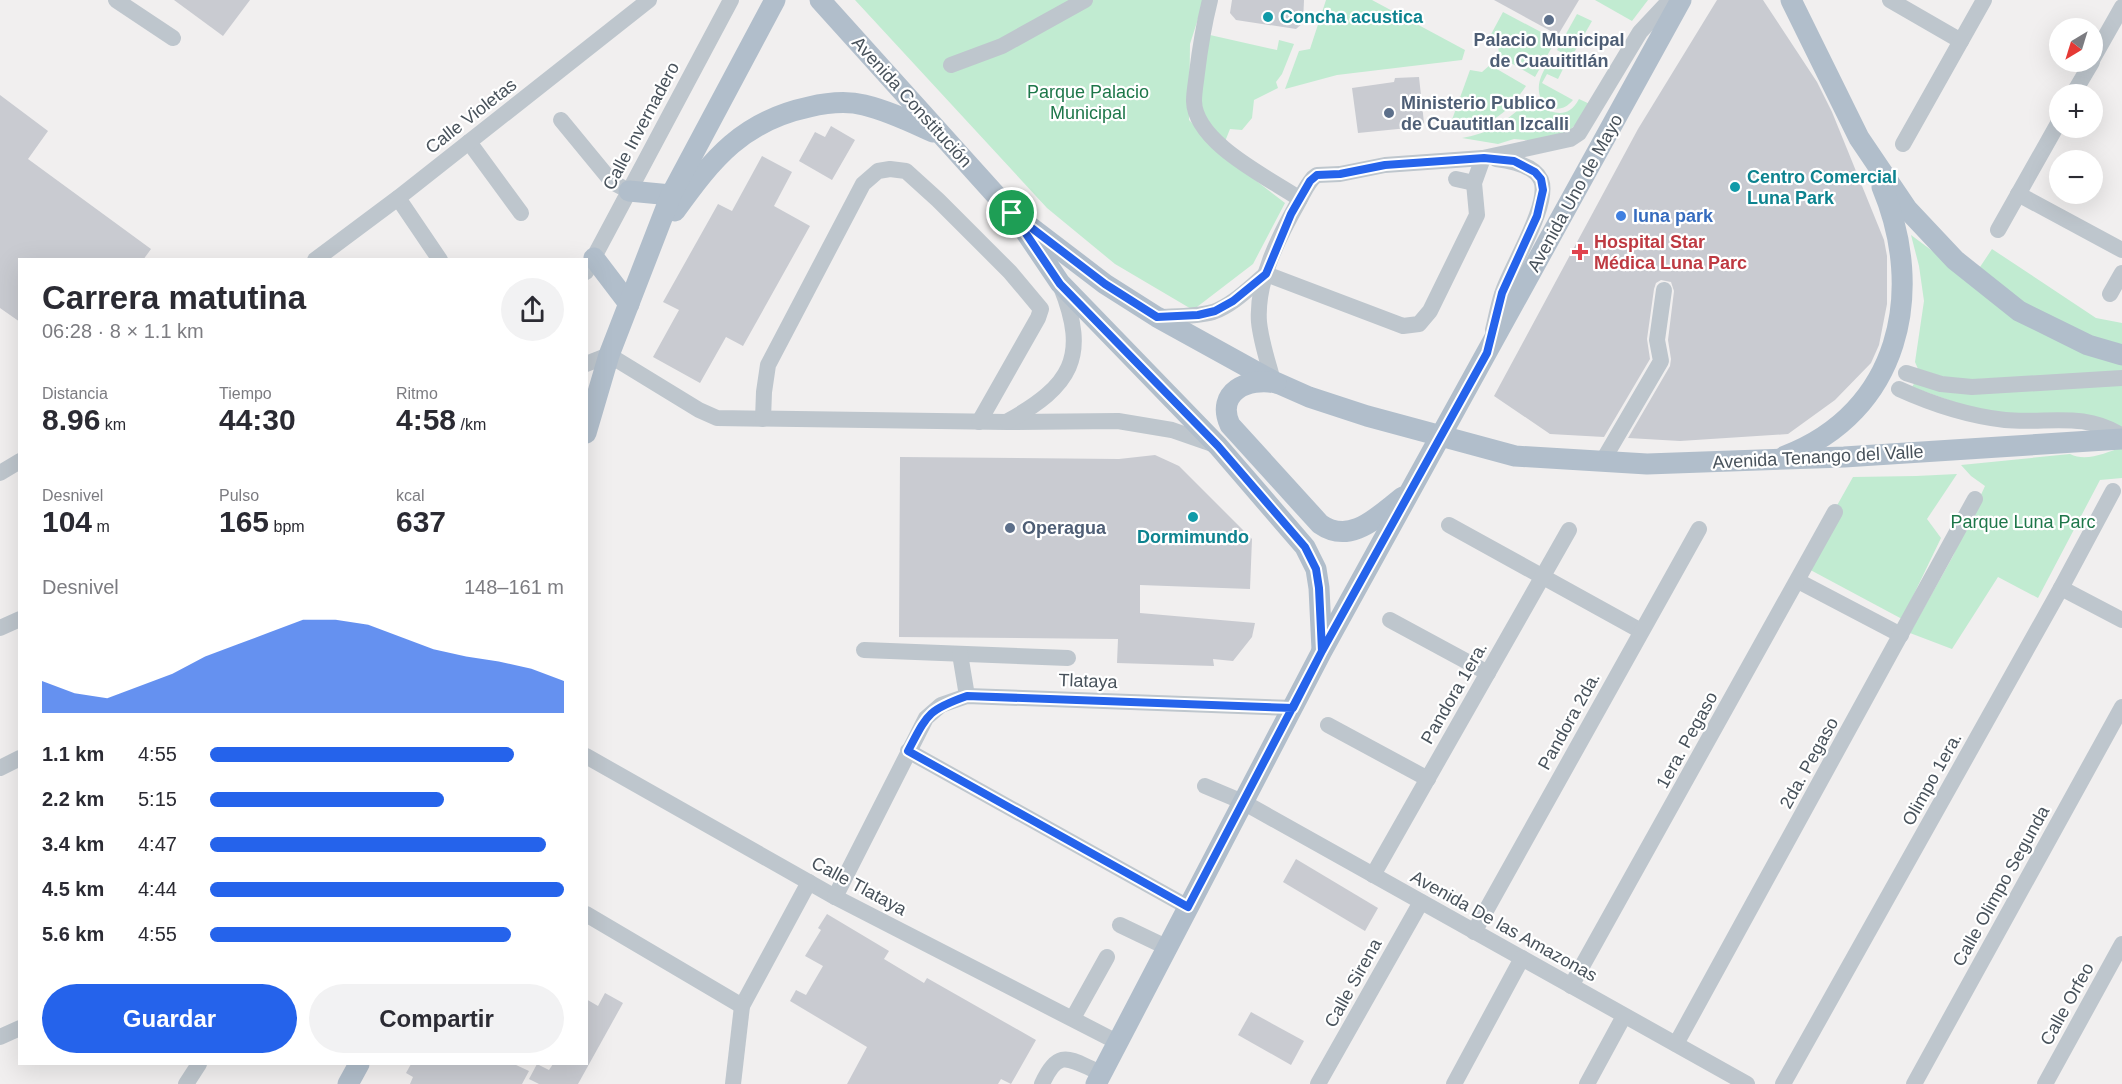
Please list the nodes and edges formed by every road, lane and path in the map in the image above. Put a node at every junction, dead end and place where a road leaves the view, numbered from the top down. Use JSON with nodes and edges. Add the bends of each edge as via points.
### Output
{"nodes":[{"id":1,"x":116,"y":0,"type":"edge"},
{"id":2,"x":649,"y":0,"type":"edge"},
{"id":3,"x":731,"y":0,"type":"edge"},
{"id":4,"x":775,"y":0,"type":"edge"},
{"id":5,"x":820,"y":0,"type":"edge"},
{"id":6,"x":1085,"y":0,"type":"edge"},
{"id":7,"x":1210,"y":0,"type":"edge"},
{"id":8,"x":1670,"y":0,"type":"edge"},
{"id":9,"x":1681,"y":0,"type":"edge"},
{"id":10,"x":1791,"y":0,"type":"edge"},
{"id":11,"x":1890,"y":0,"type":"edge"},
{"id":12,"x":1984,"y":0,"type":"edge"},
{"id":13,"x":2122,"y":7,"type":"edge"},
{"id":14,"x":173,"y":38,"type":"dead end"},
{"id":15,"x":1961,"y":41,"type":"junction"},
{"id":16,"x":2103,"y":41,"type":"edge"},
{"id":17,"x":951,"y":65,"type":"dead end"},
{"id":18,"x":561,"y":120,"type":"dead end"},
{"id":19,"x":942,"y":137,"type":"junction"},
{"id":20,"x":1859,"y":138,"type":"junction"},
{"id":21,"x":2050,"y":138,"type":"edge"},
{"id":22,"x":469,"y":142,"type":"junction"},
{"id":23,"x":1903,"y":144,"type":"dead end"},
{"id":24,"x":1484,"y":158,"type":"junction"},
{"id":25,"x":1456,"y":179,"type":"dead end"},
{"id":26,"x":1474,"y":183,"type":"junction"},
{"id":27,"x":629,"y":190,"type":"junction"},
{"id":28,"x":2018,"y":194,"type":"junction"},
{"id":29,"x":671,"y":195,"type":"junction"},
{"id":30,"x":398,"y":198,"type":"junction"},
{"id":31,"x":1300,"y":199,"type":"junction"},
{"id":32,"x":520,"y":213,"type":"dead end"},
{"id":33,"x":1012,"y":213,"type":"junction"},
{"id":34,"x":1998,"y":230,"type":"dead end"},
{"id":35,"x":654,"y":241,"type":"junction"},
{"id":36,"x":2122,"y":250,"type":"edge"},
{"id":37,"x":318,"y":258,"type":"edge"},
{"id":38,"x":440,"y":258,"type":"edge"},
{"id":39,"x":590,"y":265,"type":"edge"},
{"id":40,"x":2122,"y":273,"type":"edge"},
{"id":41,"x":1266,"y":274,"type":"junction"},
{"id":42,"x":1060,"y":284,"type":"junction"},
{"id":43,"x":1664,"y":291,"type":"dead end"},
{"id":44,"x":2110,"y":294,"type":"dead end"},
{"id":45,"x":629,"y":304,"type":"junction"},
{"id":46,"x":1157,"y":317,"type":"junction"},
{"id":47,"x":1487,"y":353,"type":"junction"},
{"id":48,"x":609,"y":355,"type":"junction"},
{"id":49,"x":2122,"y":355,"type":"edge"},
{"id":50,"x":588,"y":363,"type":"edge"},
{"id":51,"x":2122,"y":378,"type":"edge"},
{"id":52,"x":1277,"y":383,"type":"junction"},
{"id":53,"x":763,"y":419,"type":"junction"},
{"id":54,"x":980,"y":422,"type":"junction"},
{"id":55,"x":1007,"y":422,"type":"junction"},
{"id":56,"x":588,"y":426,"type":"edge"},
{"id":57,"x":2122,"y":438,"type":"edge"},
{"id":58,"x":1218,"y":446,"type":"junction"},
{"id":59,"x":1515,"y":456,"type":"joint"},
{"id":60,"x":1770,"y":461,"type":"junction"},
{"id":61,"x":18,"y":462,"type":"edge"},
{"id":62,"x":1602,"y":462,"type":"junction"},
{"id":63,"x":0,"y":473,"type":"edge"},
{"id":64,"x":2113,"y":491,"type":"dead end"},
{"id":65,"x":1408,"y":493,"type":"junction"},
{"id":66,"x":1975,"y":499,"type":"dead end"},
{"id":67,"x":1835,"y":512,"type":"dead end"},
{"id":68,"x":1449,"y":525,"type":"dead end"},
{"id":69,"x":1700,"y":529,"type":"dead end"},
{"id":70,"x":1569,"y":530,"type":"dead end"},
{"id":71,"x":1543,"y":577,"type":"junction"},
{"id":72,"x":1798,"y":581,"type":"junction"},
{"id":73,"x":2061,"y":588,"type":"junction"},
{"id":74,"x":18,"y":620,"type":"edge"},
{"id":75,"x":1390,"y":620,"type":"dead end"},
{"id":76,"x":2122,"y":620,"type":"edge"},
{"id":77,"x":0,"y":628,"type":"edge"},
{"id":78,"x":1641,"y":631,"type":"junction"},
{"id":79,"x":1901,"y":635,"type":"junction"},
{"id":80,"x":864,"y":650,"type":"dead end"},
{"id":81,"x":1322,"y":651,"type":"junction"},
{"id":82,"x":960,"y":654,"type":"junction"},
{"id":83,"x":1068,"y":658,"type":"dead end"},
{"id":84,"x":1488,"y":673,"type":"junction"},
{"id":85,"x":967,"y":696,"type":"junction"},
{"id":86,"x":2122,"y":707,"type":"edge"},
{"id":87,"x":1293,"y":708,"type":"junction"},
{"id":88,"x":1328,"y":724,"type":"dead end"},
{"id":89,"x":908,"y":751,"type":"junction"},
{"id":90,"x":588,"y":757,"type":"edge"},
{"id":91,"x":18,"y":759,"type":"edge"},
{"id":92,"x":0,"y":768,"type":"edge"},
{"id":93,"x":1428,"y":778,"type":"junction"},
{"id":94,"x":1205,"y":786,"type":"dead end"},
{"id":95,"x":1243,"y":802,"type":"junction"},
{"id":96,"x":1373,"y":875,"type":"junction"},
{"id":97,"x":809,"y":882,"type":"junction"},
{"id":98,"x":835,"y":897,"type":"junction"},
{"id":99,"x":1421,"y":902,"type":"junction"},
{"id":100,"x":1188,"y":907,"type":"junction"},
{"id":101,"x":588,"y":915,"type":"edge"},
{"id":102,"x":1120,"y":924,"type":"dead end"},
{"id":103,"x":1474,"y":932,"type":"junction"},
{"id":104,"x":2122,"y":944,"type":"edge"},
{"id":105,"x":1166,"y":947,"type":"junction"},
{"id":106,"x":1107,"y":957,"type":"dead end"},
{"id":107,"x":1522,"y":958,"type":"junction"},
{"id":108,"x":1571,"y":986,"type":"junction"},
{"id":109,"x":742,"y":1006,"type":"junction"},
{"id":110,"x":1624,"y":1016,"type":"junction"},
{"id":111,"x":1073,"y":1018,"type":"junction"},
{"id":112,"x":18,"y":1029,"type":"edge"},
{"id":113,"x":0,"y":1037,"type":"edge"},
{"id":114,"x":1117,"y":1042,"type":"junction"},
{"id":115,"x":1676,"y":1044,"type":"junction"},
{"id":116,"x":198,"y":1065,"type":"edge"},
{"id":117,"x":358,"y":1065,"type":"edge"},
{"id":118,"x":1098,"y":1078,"type":"edge"},
{"id":119,"x":1723,"y":1078,"type":"edge"},
{"id":120,"x":188,"y":1083,"type":"edge"},
{"id":121,"x":348,"y":1084,"type":"edge"},
{"id":122,"x":733,"y":1084,"type":"edge"},
{"id":123,"x":1042,"y":1084,"type":"edge"},
{"id":124,"x":1318,"y":1084,"type":"edge"},
{"id":125,"x":1454,"y":1084,"type":"edge"},
{"id":126,"x":1587,"y":1084,"type":"edge"},
{"id":127,"x":1747,"y":1084,"type":"edge"},
{"id":128,"x":1783,"y":1084,"type":"edge"},
{"id":129,"x":1914,"y":1084,"type":"edge"},
{"id":130,"x":2046,"y":1084,"type":"edge"}],
"edges":[{"from":1,"to":14,"type":"street"},
{"from":2,"to":22,"type":"street","name":"Calle Violetas"},
{"from":3,"to":27,"type":"street","name":"Calle Invernadero"},
{"from":4,"to":29,"type":"main road"},
{"from":5,"to":19,"type":"main road","name":"Avenida Constitución"},
{"from":6,"to":17,"type":"street","via":[[1002,46]]},
{"from":7,"to":31,"type":"street","via":[[1194,102],[1198,117],[1224,150]]},
{"from":8,"to":24,"type":"street","via":[[1640,32],[1579,133],[1570,139]]},
{"from":9,"to":47,"type":"main road","name":"Avenida Uno de Mayo"},
{"from":10,"to":20,"type":"main road"},
{"from":11,"to":15,"type":"street"},
{"from":12,"to":15,"type":"street"},
{"from":13,"to":16,"type":"street"},
{"from":15,"to":23,"type":"street"},
{"from":18,"to":27,"type":"street","via":[[612,182]]},
{"from":19,"to":33,"type":"main road","name":"Avenida Constitución"},
{"from":19,"to":35,"type":"main road","via":[[900,116],[862,105],[824,104],[791,111],[757,125],[729,146],[704,170]]},
{"from":20,"to":49,"type":"main road","via":[[1907,209],[1955,260],[2019,311],[2088,345]]},
{"from":20,"to":60,"type":"main road","via":[[1884,191],[1899,240],[1904,283],[1893,350],[1875,384],[1851,414],[1821,438]]},
{"from":21,"to":28,"type":"street"},
{"from":22,"to":30,"type":"street","name":"Calle Violetas"},
{"from":22,"to":32,"type":"street"},
{"from":24,"to":26,"type":"street"},
{"from":24,"to":31,"type":"street","via":[[1385,165],[1317,175]]},
{"from":24,"to":47,"type":"street","via":[[1514,161],[1535,172],[1543,190],[1537,216],[1502,293]]},
{"from":25,"to":26,"type":"street"},
{"from":26,"to":41,"type":"street","via":[[1478,215],[1430,311],[1419,324],[1403,326]]},
{"from":27,"to":29,"type":"main road"},
{"from":27,"to":39,"type":"street","name":"Calle Invernadero"},
{"from":28,"to":34,"type":"street"},
{"from":28,"to":36,"type":"street"},
{"from":29,"to":35,"type":"main road"},
{"from":30,"to":37,"type":"street","name":"Calle Violetas"},
{"from":30,"to":38,"type":"street"},
{"from":31,"to":41,"type":"street"},
{"from":33,"to":42,"type":"main road"},
{"from":33,"to":46,"type":"main road","name":"Avenida Constitución","via":[[1105,284]]},
{"from":35,"to":45,"type":"main road"},
{"from":39,"to":45,"type":"main road"},
{"from":40,"to":44,"type":"street"},
{"from":41,"to":46,"type":"street","via":[[1215,311]]},
{"from":41,"to":52,"type":"street","via":[[1259,324]]},
{"from":42,"to":55,"type":"street","via":[[1074,325],[1072,358],[1056,389]]},
{"from":42,"to":58,"type":"main road"},
{"from":43,"to":62,"type":"street","via":[[1657,340],[1661,361]]},
{"from":45,"to":48,"type":"main road"},
{"from":46,"to":52,"type":"main road","name":"Avenida Constitución"},
{"from":47,"to":65,"type":"main road","name":"Avenida Uno de Mayo"},
{"from":48,"to":50,"type":"street"},
{"from":48,"to":53,"type":"street","via":[[717,418]]},
{"from":48,"to":56,"type":"main road"},
{"from":51,"to":57,"type":"street","via":[[1972,387],[1903,381],[1934,403],[1983,417],[2085,421],[2100,424]]},
{"from":52,"to":59,"type":"main road","name":"Avenida Constitución","via":[[1367,416]]},
{"from":52,"to":65,"type":"main road","via":[[1264,381],[1238,388],[1228,402],[1228,420],[1320,524],[1338,532],[1358,530]]},
{"from":53,"to":54,"type":"street"},
{"from":53,"to":54,"type":"street","via":[[768,365],[863,184],[878,171],[890,169],[906,171],[938,200],[1041,309]]},
{"from":54,"to":55,"type":"street"},
{"from":55,"to":58,"type":"street","via":[[1118,421],[1172,430]]},
{"from":57,"to":60,"type":"main road","name":"Avenida Tenango del Valle"},
{"from":58,"to":81,"type":"main road","via":[[1305,547],[1316,569]]},
{"from":59,"to":62,"type":"main road","name":"Avenida Tenango del Valle"},
{"from":60,"to":62,"type":"main road","name":"Avenida Tenango del Valle"},
{"from":61,"to":63,"type":"street"},
{"from":64,"to":73,"type":"street","name":"Olimpo 1era."},
{"from":65,"to":81,"type":"main road","name":"Avenida Uno de Mayo"},
{"from":66,"to":79,"type":"street","name":"2da. Pegaso"},
{"from":67,"to":72,"type":"street","name":"1era. Pegaso"},
{"from":68,"to":71,"type":"street"},
{"from":69,"to":78,"type":"street","name":"Pandora 2da."},
{"from":70,"to":71,"type":"street","name":"Pandora 1era."},
{"from":71,"to":78,"type":"street"},
{"from":71,"to":84,"type":"street","name":"Pandora 1era."},
{"from":72,"to":79,"type":"street"},
{"from":72,"to":108,"type":"street","name":"1era. Pegaso"},
{"from":73,"to":76,"type":"street"},
{"from":73,"to":128,"type":"street","name":"Olimpo 1era."},
{"from":74,"to":77,"type":"street"},
{"from":75,"to":84,"type":"street"},
{"from":78,"to":103,"type":"street","name":"Pandora 2da."},
{"from":79,"to":115,"type":"street","name":"2da. Pegaso"},
{"from":80,"to":82,"type":"street"},
{"from":81,"to":87,"type":"main road","name":"Avenida Uno de Mayo"},
{"from":82,"to":83,"type":"street"},
{"from":82,"to":85,"type":"street"},
{"from":84,"to":93,"type":"street","name":"Pandora 1era."},
{"from":85,"to":87,"type":"street","name":"Tlataya"},
{"from":85,"to":89,"type":"street","name":"Tlataya","via":[[941,705],[926,718]]},
{"from":86,"to":129,"type":"street","name":"Calle Olimpo Segunda"},
{"from":87,"to":95,"type":"main road","name":"Avenida Uno de Mayo"},
{"from":88,"to":93,"type":"street"},
{"from":89,"to":98,"type":"street","name":"Tlataya"},
{"from":89,"to":100,"type":"street"},
{"from":90,"to":97,"type":"street","name":"Calle Tlataya"},
{"from":91,"to":92,"type":"street"},
{"from":93,"to":96,"type":"street","name":"Pandora 1era."},
{"from":94,"to":95,"type":"street","name":"Avenida De las Amazonas"},
{"from":95,"to":96,"type":"street","name":"Avenida De las Amazonas"},
{"from":95,"to":100,"type":"main road","name":"Avenida Uno de Mayo"},
{"from":96,"to":99,"type":"street","name":"Avenida De las Amazonas"},
{"from":97,"to":98,"type":"street","name":"Calle Tlataya"},
{"from":97,"to":109,"type":"street"},
{"from":98,"to":111,"type":"street","name":"Calle Tlataya"},
{"from":99,"to":103,"type":"street","name":"Avenida De las Amazonas"},
{"from":99,"to":124,"type":"street","name":"Calle Sirena"},
{"from":100,"to":105,"type":"main road","name":"Avenida Uno de Mayo"},
{"from":101,"to":109,"type":"street"},
{"from":102,"to":105,"type":"street"},
{"from":103,"to":107,"type":"street","name":"Avenida De las Amazonas"},
{"from":104,"to":130,"type":"street","name":"Calle Orfeo"},
{"from":105,"to":114,"type":"main road","name":"Avenida Uno de Mayo"},
{"from":106,"to":111,"type":"street"},
{"from":107,"to":108,"type":"street","name":"Avenida De las Amazonas"},
{"from":107,"to":125,"type":"street"},
{"from":108,"to":110,"type":"street","name":"Avenida De las Amazonas"},
{"from":109,"to":122,"type":"street"},
{"from":110,"to":115,"type":"street","name":"Avenida De las Amazonas"},
{"from":110,"to":126,"type":"street"},
{"from":111,"to":114,"type":"street","name":"Calle Tlataya"},
{"from":112,"to":113,"type":"street"},
{"from":114,"to":118,"type":"main road","name":"Avenida Uno de Mayo"},
{"from":115,"to":119,"type":"street","name":"Avenida De las Amazonas"},
{"from":116,"to":120,"type":"street"},
{"from":117,"to":121,"type":"main road"},
{"from":118,"to":123,"type":"street","via":[[1066,1058],[1056,1060]]},
{"from":119,"to":127,"type":"street","name":"Avenida De las Amazonas"}]}
